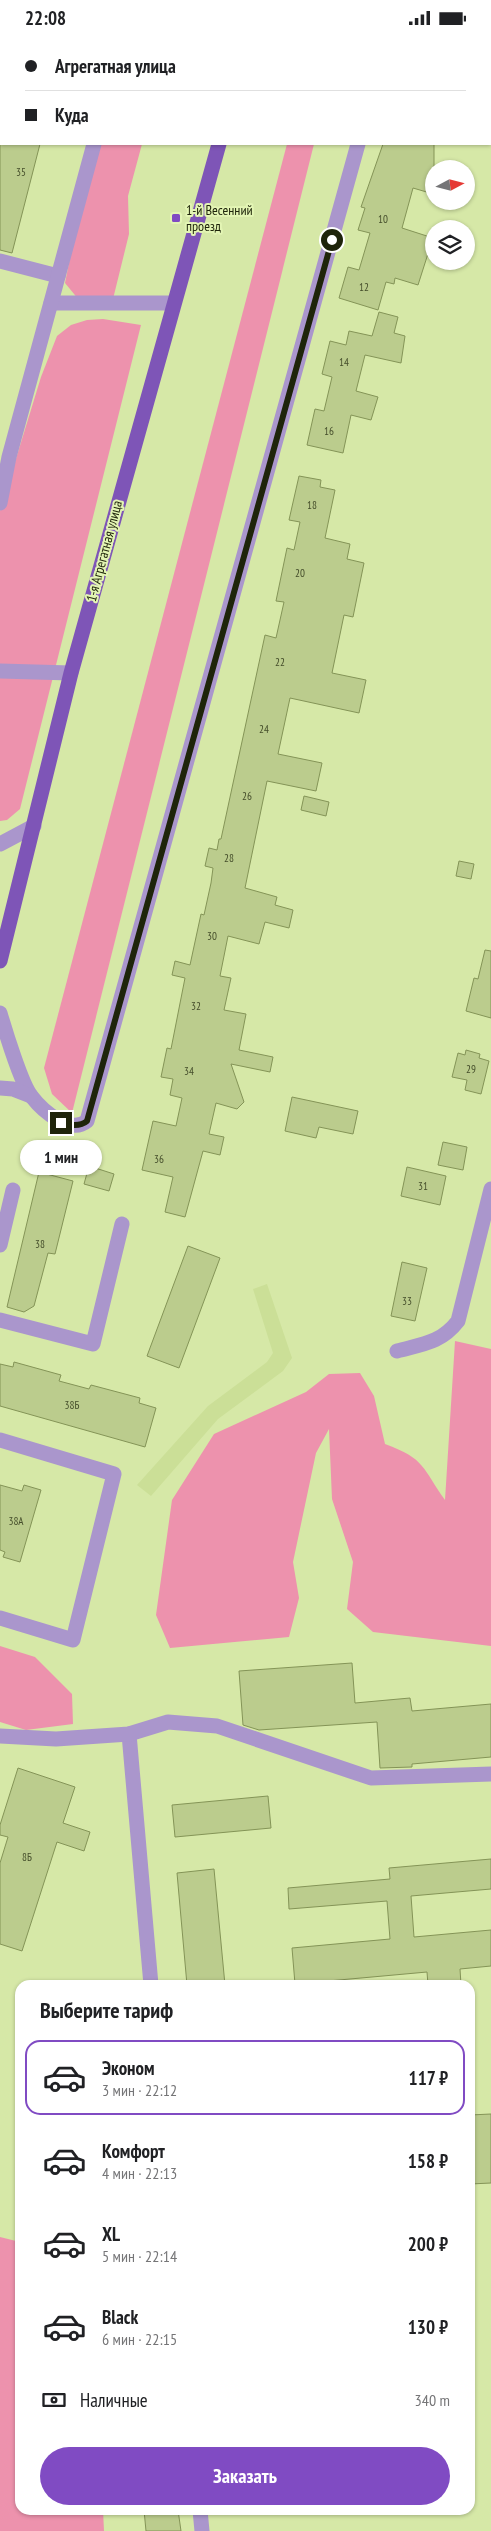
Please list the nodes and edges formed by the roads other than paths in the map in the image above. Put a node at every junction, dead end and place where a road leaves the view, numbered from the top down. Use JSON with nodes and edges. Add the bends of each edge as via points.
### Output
{"nodes":[{"id":1,"x":94,"y":145,"type":"edge"},
{"id":2,"x":220,"y":145,"type":"edge"},
{"id":3,"x":358,"y":145,"type":"edge"},
{"id":4,"x":0,"y":261,"type":"edge"},
{"id":5,"x":58,"y":276,"type":"junction"},
{"id":6,"x":51,"y":303,"type":"junction"},
{"id":7,"x":173,"y":303,"type":"junction"},
{"id":8,"x":4,"y":456,"type":"edge"},
{"id":9,"x":0,"y":503,"type":"edge"},
{"id":10,"x":0,"y":671,"type":"edge"},
{"id":11,"x":71,"y":673,"type":"junction"},
{"id":12,"x":34,"y":825,"type":"junction"},
{"id":13,"x":0,"y":844,"type":"edge"},
{"id":14,"x":0,"y":961,"type":"edge"},
{"id":15,"x":0,"y":1013,"type":"edge"},
{"id":16,"x":0,"y":1088,"type":"edge"},
{"id":17,"x":31,"y":1096,"type":"junction"},
{"id":18,"x":491,"y":1189,"type":"edge"},
{"id":19,"x":14,"y":1190,"type":"dead end"},
{"id":20,"x":122,"y":1224,"type":"dead end"},
{"id":21,"x":0,"y":1245,"type":"edge"},
{"id":22,"x":0,"y":1320,"type":"edge"},
{"id":23,"x":397,"y":1351,"type":"dead end"},
{"id":24,"x":0,"y":1440,"type":"edge"},
{"id":25,"x":0,"y":1619,"type":"edge"},
{"id":26,"x":129,"y":1734,"type":"junction"},
{"id":27,"x":0,"y":1736,"type":"edge"},
{"id":28,"x":491,"y":1774,"type":"edge"},
{"id":29,"x":152,"y":1980,"type":"edge"},
{"id":30,"x":200,"y":2515,"type":"edge"},
{"id":31,"x":202,"y":2531,"type":"edge"}],
"edges":[{"from":1,"to":5,"type":"street"},
{"from":2,"to":7,"type":"main road","name":"1-я Агрегатная улица"},
{"from":3,"to":17,"type":"street","via":[[87,1121],[84,1124],[61,1123]]},
{"from":4,"to":5,"type":"street"},
{"from":5,"to":6,"type":"street"},
{"from":6,"to":7,"type":"street"},
{"from":6,"to":8,"type":"street"},
{"from":7,"to":11,"type":"main road","name":"1-я Агрегатная улица"},
{"from":8,"to":9,"type":"street"},
{"from":10,"to":11,"type":"street"},
{"from":11,"to":12,"type":"main road","name":"1-я Агрегатная улица"},
{"from":12,"to":13,"type":"street"},
{"from":12,"to":14,"type":"main road","name":"1-я Агрегатная улица"},
{"from":15,"to":17,"type":"street"},
{"from":16,"to":17,"type":"street"},
{"from":18,"to":23,"type":"street","via":[[458,1321],[437,1341]]},
{"from":19,"to":21,"type":"street"},
{"from":20,"to":22,"type":"street","via":[[92,1344]]},
{"from":24,"to":25,"type":"street","via":[[114,1474],[73,1640]]},
{"from":26,"to":27,"type":"street","via":[[56,1739]]},
{"from":26,"to":28,"type":"street","via":[[168,1722],[217,1726],[371,1778]]},
{"from":26,"to":29,"type":"street"},
{"from":30,"to":31,"type":"street"}]}
